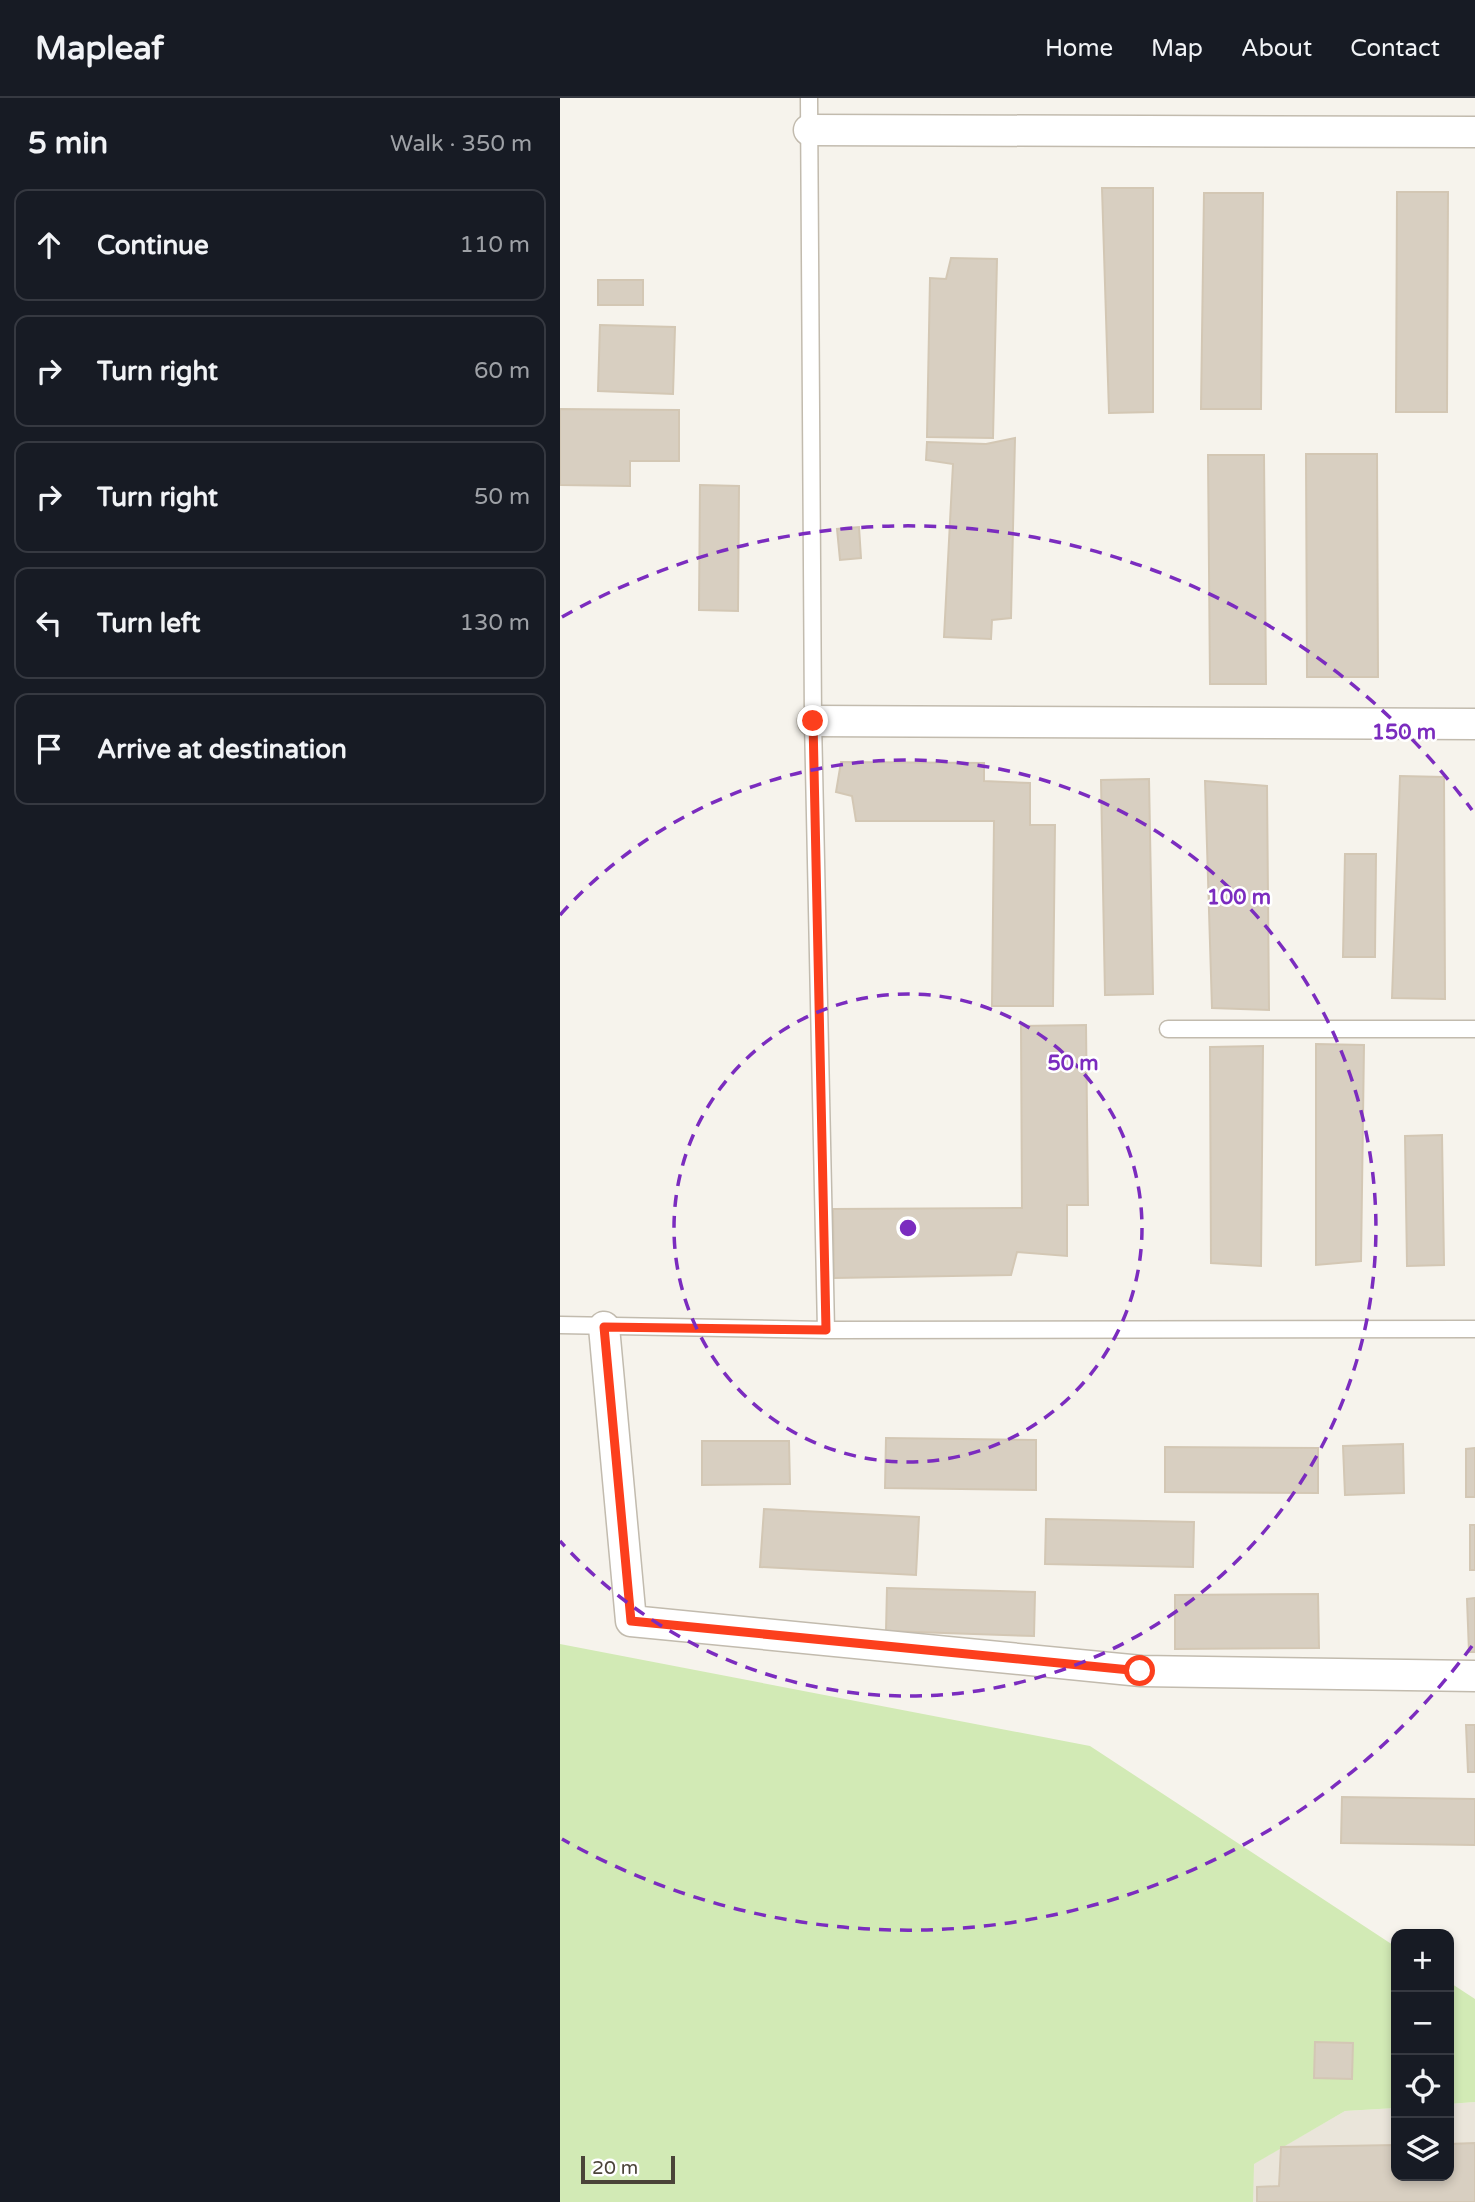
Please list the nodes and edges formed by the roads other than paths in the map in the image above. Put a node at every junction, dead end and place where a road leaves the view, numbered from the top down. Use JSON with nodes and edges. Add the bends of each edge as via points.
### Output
{"nodes":[{"id":1,"x":809,"y":98,"type":"edge"},
{"id":2,"x":808,"y":130,"type":"junction"},
{"id":3,"x":1475,"y":132,"type":"edge"},
{"id":4,"x":813,"y":721,"type":"junction"},
{"id":5,"x":1475,"y":724,"type":"edge"},
{"id":6,"x":1168,"y":1028,"type":"dead end"},
{"id":7,"x":1475,"y":1028,"type":"edge"},
{"id":8,"x":560,"y":1325,"type":"edge"},
{"id":9,"x":604,"y":1327,"type":"junction"},
{"id":10,"x":1475,"y":1329,"type":"edge"},
{"id":11,"x":826,"y":1330,"type":"junction"},
{"id":12,"x":1475,"y":1676,"type":"edge"}],
"edges":[{"from":1,"to":2,"type":"lane"},
{"from":2,"to":3,"type":"street"},
{"from":2,"to":4,"type":"lane"},
{"from":4,"to":5,"type":"street"},
{"from":4,"to":11,"type":"lane"},
{"from":6,"to":7,"type":"lane"},
{"from":8,"to":9,"type":"lane"},
{"from":9,"to":11,"type":"lane"},
{"from":9,"to":12,"type":"street","via":[[631,1621],[1140,1671]]},
{"from":10,"to":11,"type":"lane"}]}
